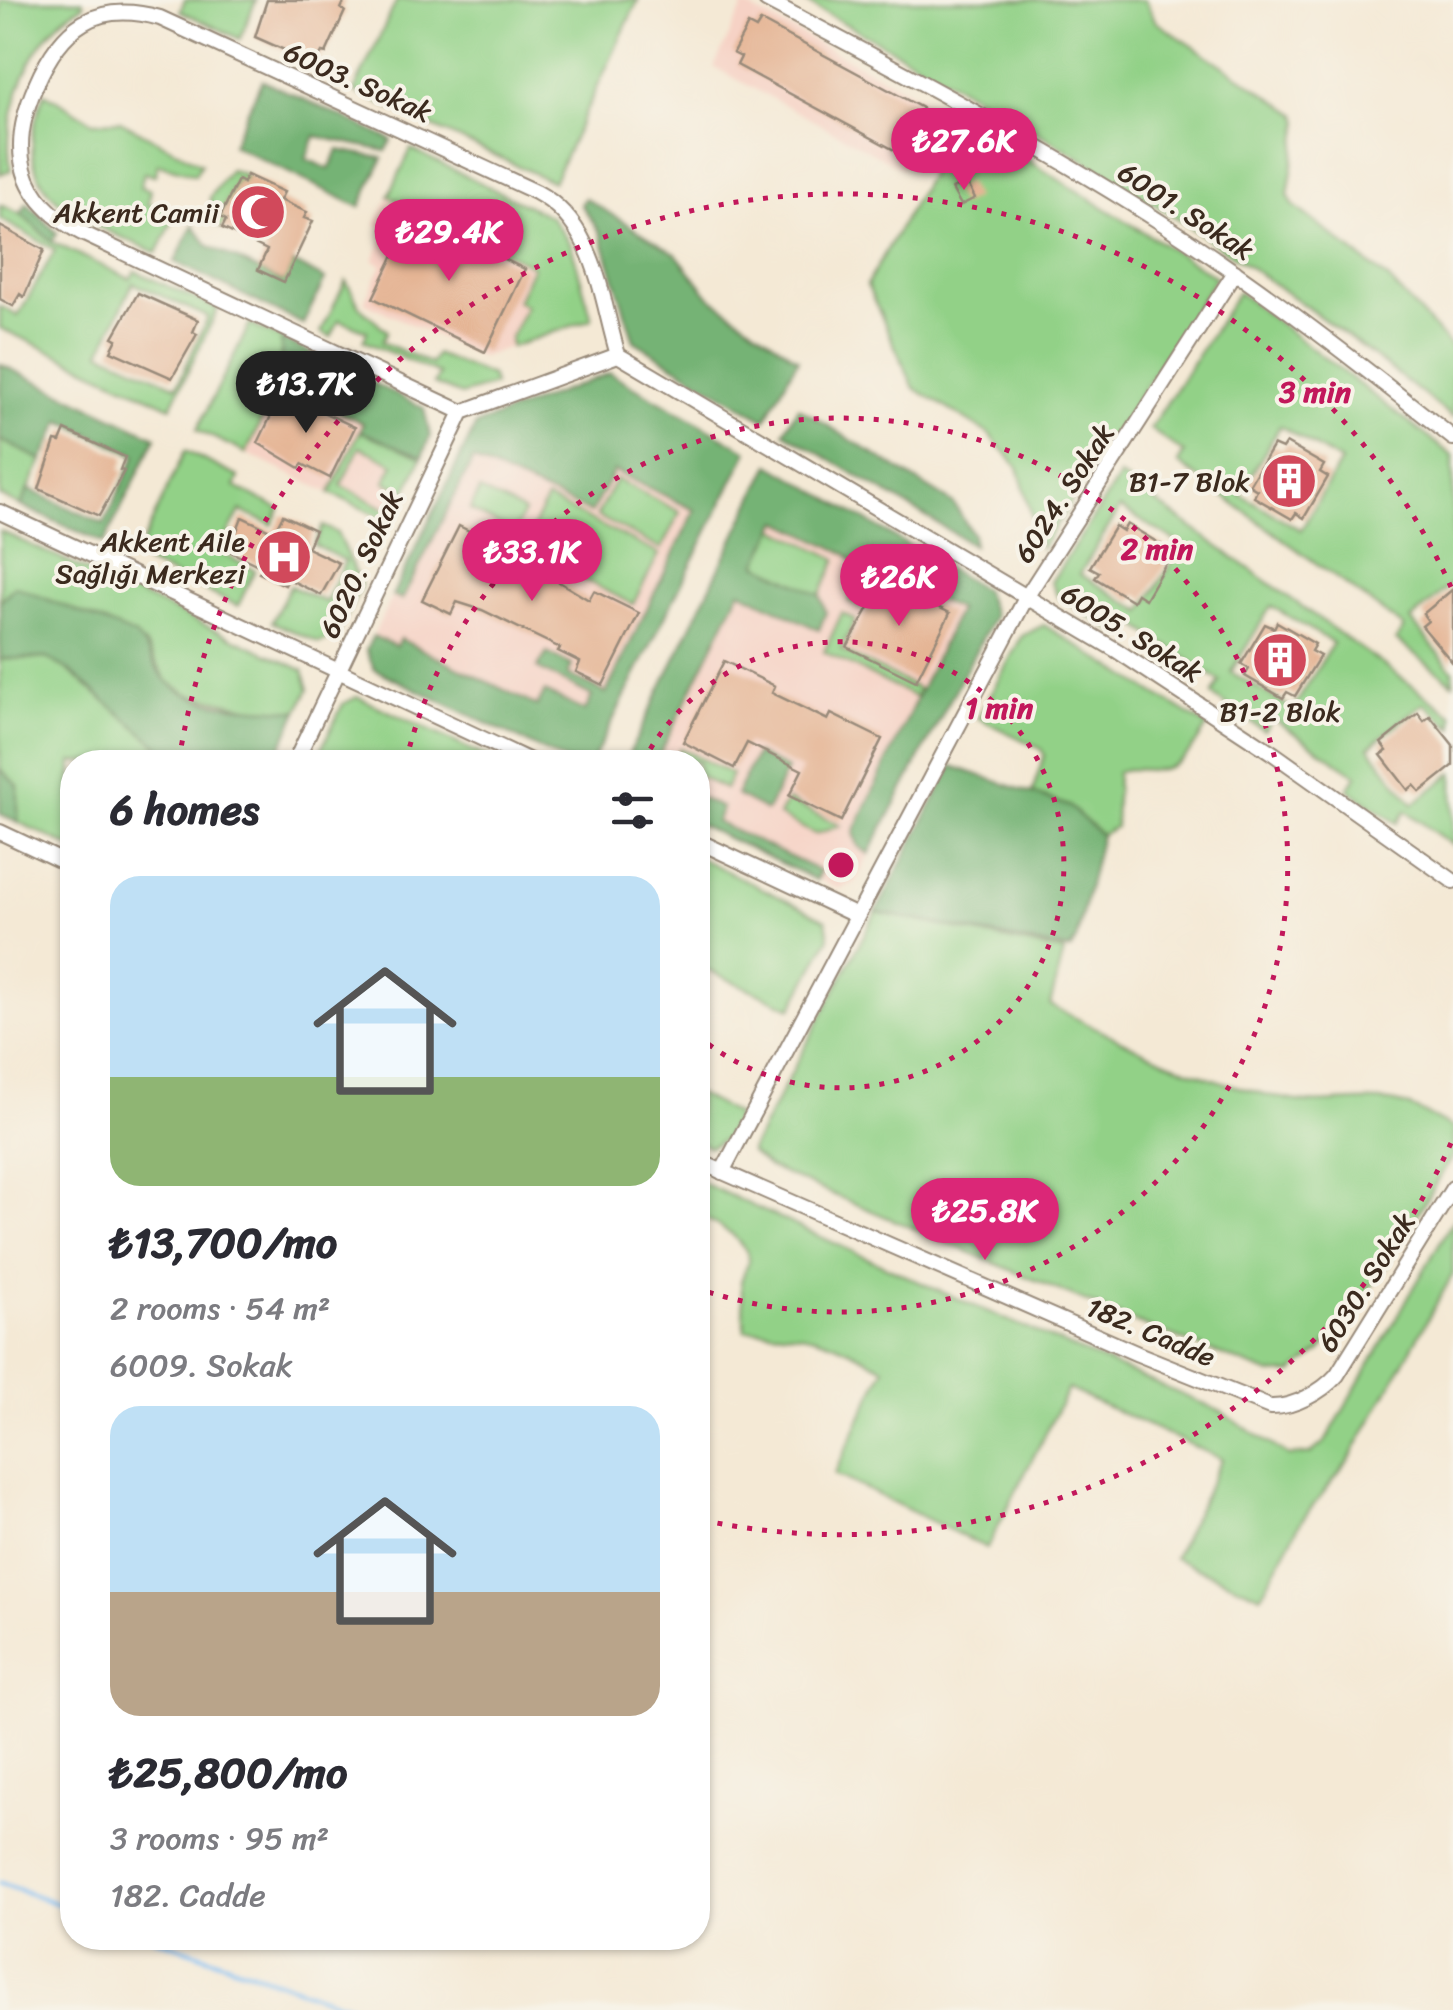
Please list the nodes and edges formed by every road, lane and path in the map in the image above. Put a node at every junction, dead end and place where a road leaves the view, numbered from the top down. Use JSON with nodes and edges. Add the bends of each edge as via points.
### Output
{"nodes":[{"id":1,"x":766,"y":0,"type":"edge"},
{"id":2,"x":1234,"y":272,"type":"junction"},
{"id":3,"x":618,"y":355,"type":"junction"},
{"id":4,"x":462,"y":412,"type":"junction"},
{"id":5,"x":1453,"y":438,"type":"edge"},
{"id":6,"x":0,"y":512,"type":"edge"},
{"id":7,"x":1027,"y":596,"type":"junction"},
{"id":8,"x":338,"y":670,"type":"junction"},
{"id":9,"x":301,"y":750,"type":"edge"},
{"id":10,"x":507,"y":750,"type":"edge"},
{"id":11,"x":0,"y":832,"type":"edge"},
{"id":12,"x":710,"y":847,"type":"edge"},
{"id":13,"x":60,"y":860,"type":"edge"},
{"id":14,"x":1453,"y":881,"type":"edge"},
{"id":15,"x":855,"y":916,"type":"junction"},
{"id":16,"x":710,"y":1166,"type":"edge"},
{"id":17,"x":722,"y":1172,"type":"junction"},
{"id":18,"x":1453,"y":1188,"type":"edge"},
{"id":19,"x":1257,"y":1404,"type":"joint"}],
"edges":[{"from":1,"to":2,"type":"street","name":"6001. Sokak","via":[[1009,130]]},
{"from":2,"to":5,"type":"street","name":"6001. Sokak"},
{"from":2,"to":7,"type":"street","name":"6024. Sokak"},
{"from":3,"to":4,"type":"street"},
{"from":3,"to":4,"type":"street","name":"6003. Sokak","via":[[586,242],[560,207],[133,10],[93,14],[68,32],[44,65],[19,131],[29,183],[49,212]]},
{"from":3,"to":7,"type":"street","name":"6005. Sokak"},
{"from":4,"to":8,"type":"street","name":"6020. Sokak"},
{"from":6,"to":8,"type":"street"},
{"from":7,"to":14,"type":"street","name":"6005. Sokak","via":[[1205,707]]},
{"from":7,"to":15,"type":"street","name":"6024. Sokak"},
{"from":8,"to":9,"type":"street","name":"6020. Sokak"},
{"from":8,"to":10,"type":"street"},
{"from":11,"to":13,"type":"street"},
{"from":12,"to":15,"type":"street"},
{"from":15,"to":17,"type":"street","name":"6024. Sokak"},
{"from":16,"to":17,"type":"street","name":"182. Cadde"},
{"from":17,"to":19,"type":"street","name":"182. Cadde"},
{"from":18,"to":19,"type":"street","name":"6030. Sokak","via":[[1338,1375],[1288,1405]]}]}
